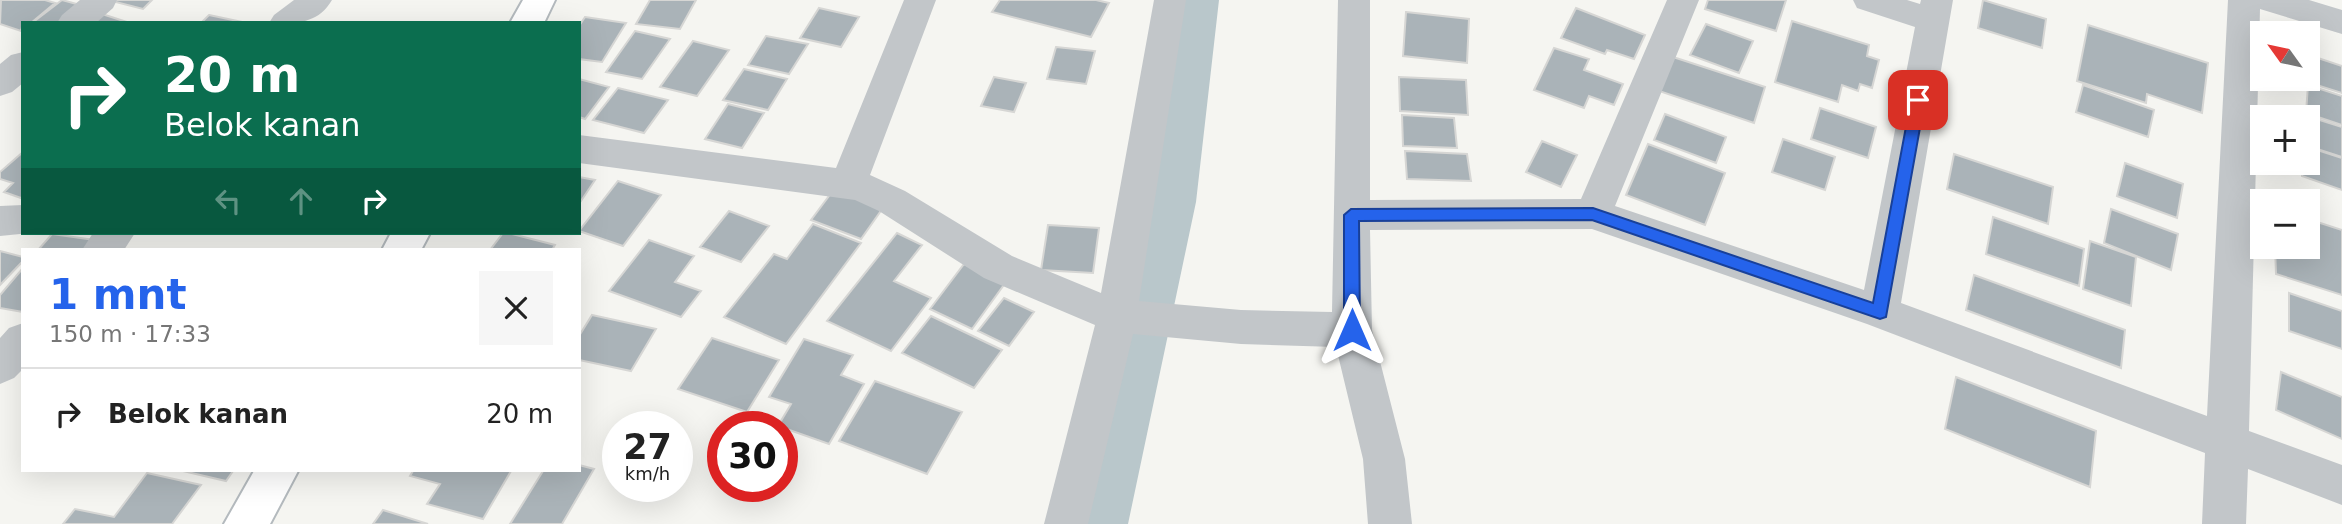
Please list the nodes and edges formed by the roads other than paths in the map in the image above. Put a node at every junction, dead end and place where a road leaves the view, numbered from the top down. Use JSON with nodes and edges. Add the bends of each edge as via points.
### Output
{"nodes":[{"id":1,"x":101,"y":0,"type":"edge"},
{"id":2,"x":316,"y":0,"type":"edge"},
{"id":3,"x":539,"y":0,"type":"edge"},
{"id":4,"x":920,"y":0,"type":"edge"},
{"id":5,"x":1170,"y":0,"type":"edge"},
{"id":6,"x":1354,"y":0,"type":"edge"},
{"id":7,"x":1683,"y":0,"type":"edge"},
{"id":8,"x":1869,"y":0,"type":"edge"},
{"id":9,"x":2252,"y":6,"type":"edge"},
{"id":10,"x":1935,"y":10,"type":"edge"},
{"id":11,"x":76,"y":21,"type":"edge"},
{"id":12,"x":289,"y":21,"type":"edge"},
{"id":13,"x":528,"y":21,"type":"edge"},
{"id":14,"x":2273,"y":21,"type":"edge"},
{"id":15,"x":2342,"y":22,"type":"edge"},
{"id":16,"x":2320,"y":42,"type":"edge"},
{"id":17,"x":2342,"y":48,"type":"edge"},
{"id":18,"x":21,"y":66,"type":"edge"},
{"id":19,"x":0,"y":83,"type":"edge"},
{"id":20,"x":581,"y":149,"type":"edge"},
{"id":21,"x":848,"y":184,"type":"junction"},
{"id":22,"x":1593,"y":214,"type":"junction"},
{"id":23,"x":1351,"y":215,"type":"junction"},
{"id":24,"x":0,"y":220,"type":"edge"},
{"id":25,"x":21,"y":220,"type":"edge"},
{"id":26,"x":1880,"y":313,"type":"junction"},
{"id":27,"x":1124,"y":317,"type":"junction"},
{"id":28,"x":1352,"y":330,"type":"junction"},
{"id":29,"x":21,"y":342,"type":"edge"},
{"id":30,"x":0,"y":366,"type":"edge"},
{"id":31,"x":2228,"y":443,"type":"junction"},
{"id":32,"x":276,"y":472,"type":"edge"},
{"id":33,"x":2342,"y":485,"type":"edge"},
{"id":34,"x":246,"y":524,"type":"edge"},
{"id":35,"x":1066,"y":524,"type":"edge"},
{"id":36,"x":1390,"y":524,"type":"edge"},
{"id":37,"x":2224,"y":524,"type":"edge"}],
"edges":[{"from":1,"to":11,"type":"street"},
{"from":2,"to":12,"type":"street"},
{"from":3,"to":13,"type":"street"},
{"from":4,"to":21,"type":"street"},
{"from":5,"to":27,"type":"street"},
{"from":6,"to":23,"type":"street"},
{"from":7,"to":22,"type":"street"},
{"from":8,"to":10,"type":"street"},
{"from":9,"to":14,"type":"street"},
{"from":9,"to":15,"type":"street"},
{"from":9,"to":31,"type":"street"},
{"from":10,"to":26,"type":"street"},
{"from":16,"to":17,"type":"street"},
{"from":18,"to":19,"type":"street"},
{"from":20,"to":21,"type":"street"},
{"from":21,"to":27,"type":"street","via":[[892,201],[998,267]]},
{"from":22,"to":23,"type":"street"},
{"from":22,"to":26,"type":"street"},
{"from":23,"to":28,"type":"street"},
{"from":24,"to":25,"type":"street"},
{"from":26,"to":31,"type":"street"},
{"from":27,"to":28,"type":"street"},
{"from":27,"to":35,"type":"street"},
{"from":28,"to":36,"type":"street","via":[[1384,459]]},
{"from":29,"to":30,"type":"street"},
{"from":31,"to":33,"type":"street"},
{"from":31,"to":37,"type":"street"},
{"from":32,"to":34,"type":"street"}]}
